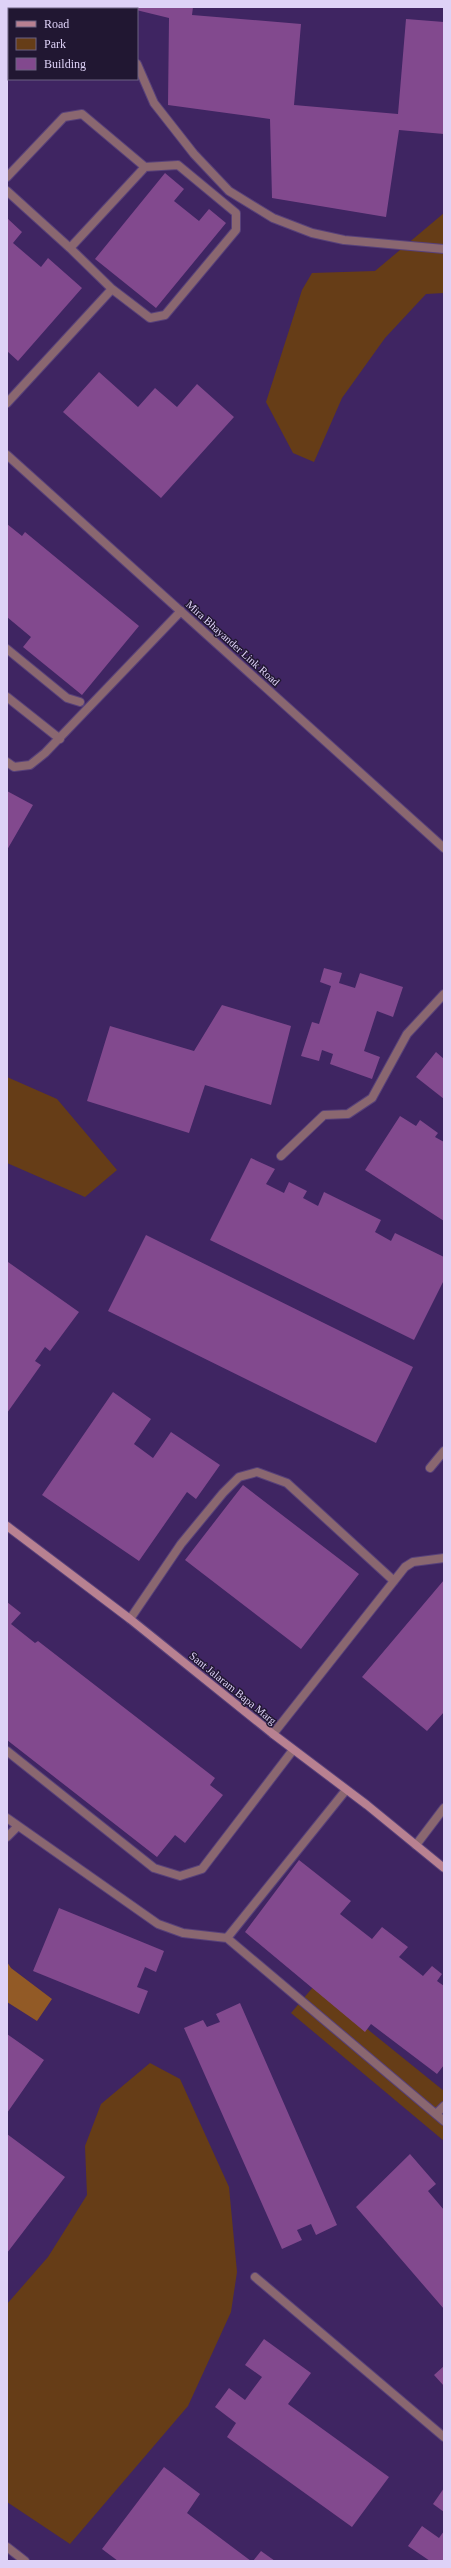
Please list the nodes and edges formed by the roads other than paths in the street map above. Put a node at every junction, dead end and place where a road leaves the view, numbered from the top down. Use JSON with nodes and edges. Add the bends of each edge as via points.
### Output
{"nodes":[{"id":1,"x":138,"y":66,"type":"edge"},
{"id":2,"x":145,"y":167,"type":"junction"},
{"id":3,"x":7,"y":177,"type":"edge"},
{"id":4,"x":7,"y":192,"type":"edge"},
{"id":5,"x":70,"y":248,"type":"junction"},
{"id":6,"x":444,"y":250,"type":"edge"},
{"id":7,"x":112,"y":289,"type":"junction"},
{"id":8,"x":7,"y":403,"type":"edge"},
{"id":9,"x":7,"y":455,"type":"edge"},
{"id":10,"x":181,"y":611,"type":"junction"},
{"id":11,"x":7,"y":650,"type":"edge"},
{"id":12,"x":7,"y":697,"type":"edge"},
{"id":13,"x":80,"y":702,"type":"dead end"},
{"id":14,"x":60,"y":739,"type":"junction"},
{"id":15,"x":7,"y":762,"type":"edge"},
{"id":16,"x":444,"y":848,"type":"edge"},
{"id":17,"x":444,"y":994,"type":"edge"},
{"id":18,"x":281,"y":1156,"type":"dead end"},
{"id":19,"x":444,"y":1451,"type":"edge"},
{"id":20,"x":430,"y":1468,"type":"dead end"},
{"id":21,"x":7,"y":1526,"type":"edge"},
{"id":22,"x":444,"y":1558,"type":"edge"},
{"id":23,"x":394,"y":1581,"type":"junction"},
{"id":24,"x":130,"y":1619,"type":"junction"},
{"id":25,"x":273,"y":1734,"type":"junction"},
{"id":26,"x":294,"y":1750,"type":"junction"},
{"id":27,"x":7,"y":1751,"type":"edge"},
{"id":28,"x":346,"y":1790,"type":"junction"},
{"id":29,"x":444,"y":1808,"type":"edge"},
{"id":30,"x":7,"y":1818,"type":"edge"},
{"id":31,"x":18,"y":1826,"type":"junction"},
{"id":32,"x":7,"y":1837,"type":"edge"},
{"id":33,"x":416,"y":1845,"type":"junction"},
{"id":34,"x":444,"y":1868,"type":"edge"},
{"id":35,"x":227,"y":1938,"type":"junction"},
{"id":36,"x":444,"y":2106,"type":"edge"},
{"id":37,"x":436,"y":2114,"type":"junction"},
{"id":38,"x":444,"y":2121,"type":"edge"},
{"id":39,"x":255,"y":2277,"type":"dead end"},
{"id":40,"x":444,"y":2437,"type":"edge"},
{"id":41,"x":7,"y":2547,"type":"edge"},
{"id":42,"x":25,"y":2561,"type":"edge"}],
"edges":[{"from":1,"to":6,"type":"street","via":[[154,103],[194,154],[229,191],[273,218],[312,233],[344,240]]},
{"from":2,"to":3,"type":"street","via":[[82,114],[64,117]]},
{"from":2,"to":5,"type":"street"},
{"from":2,"to":7,"type":"street","via":[[178,165],[236,213],[236,230],[165,315],[150,318]]},
{"from":4,"to":5,"type":"street"},
{"from":5,"to":7,"type":"street"},
{"from":7,"to":8,"type":"street"},
{"from":9,"to":10,"type":"street","name":"Mira Bhayander Link Road"},
{"from":10,"to":14,"type":"street"},
{"from":10,"to":16,"type":"street","name":"Mira Bhayander Link Road"},
{"from":11,"to":13,"type":"street","via":[[68,698]]},
{"from":12,"to":14,"type":"street"},
{"from":14,"to":15,"type":"street","via":[[30,765],[14,767]]},
{"from":17,"to":18,"type":"street","via":[[407,1034],[372,1098],[348,1114],[324,1115]]},
{"from":19,"to":20,"type":"street"},
{"from":21,"to":24,"type":"street","name":"Sant Jalaram Bapa Marg"},
{"from":22,"to":23,"type":"street","via":[[413,1562],[405,1567]]},
{"from":23,"to":24,"type":"street","via":[[286,1483],[257,1472],[239,1477],[223,1493],[181,1544]]},
{"from":23,"to":25,"type":"street"},
{"from":24,"to":25,"type":"street","name":"Sant Jalaram Bapa Marg"},
{"from":25,"to":26,"type":"street","name":"Sant Jalaram Bapa Marg"},
{"from":26,"to":27,"type":"street","via":[[202,1869],[180,1876],[154,1868]]},
{"from":26,"to":28,"type":"street","name":"Sant Jalaram Bapa Marg"},
{"from":28,"to":33,"type":"street","name":"Sant Jalaram Bapa Marg"},
{"from":28,"to":35,"type":"street"},
{"from":29,"to":33,"type":"street"},
{"from":30,"to":31,"type":"street"},
{"from":31,"to":32,"type":"street"},
{"from":31,"to":35,"type":"street","via":[[158,1924],[183,1933]]},
{"from":33,"to":34,"type":"street","name":"Sant Jalaram Bapa Marg"},
{"from":35,"to":37,"type":"street"},
{"from":36,"to":37,"type":"street"},
{"from":37,"to":38,"type":"street"},
{"from":39,"to":40,"type":"street"},
{"from":41,"to":42,"type":"street"}]}
